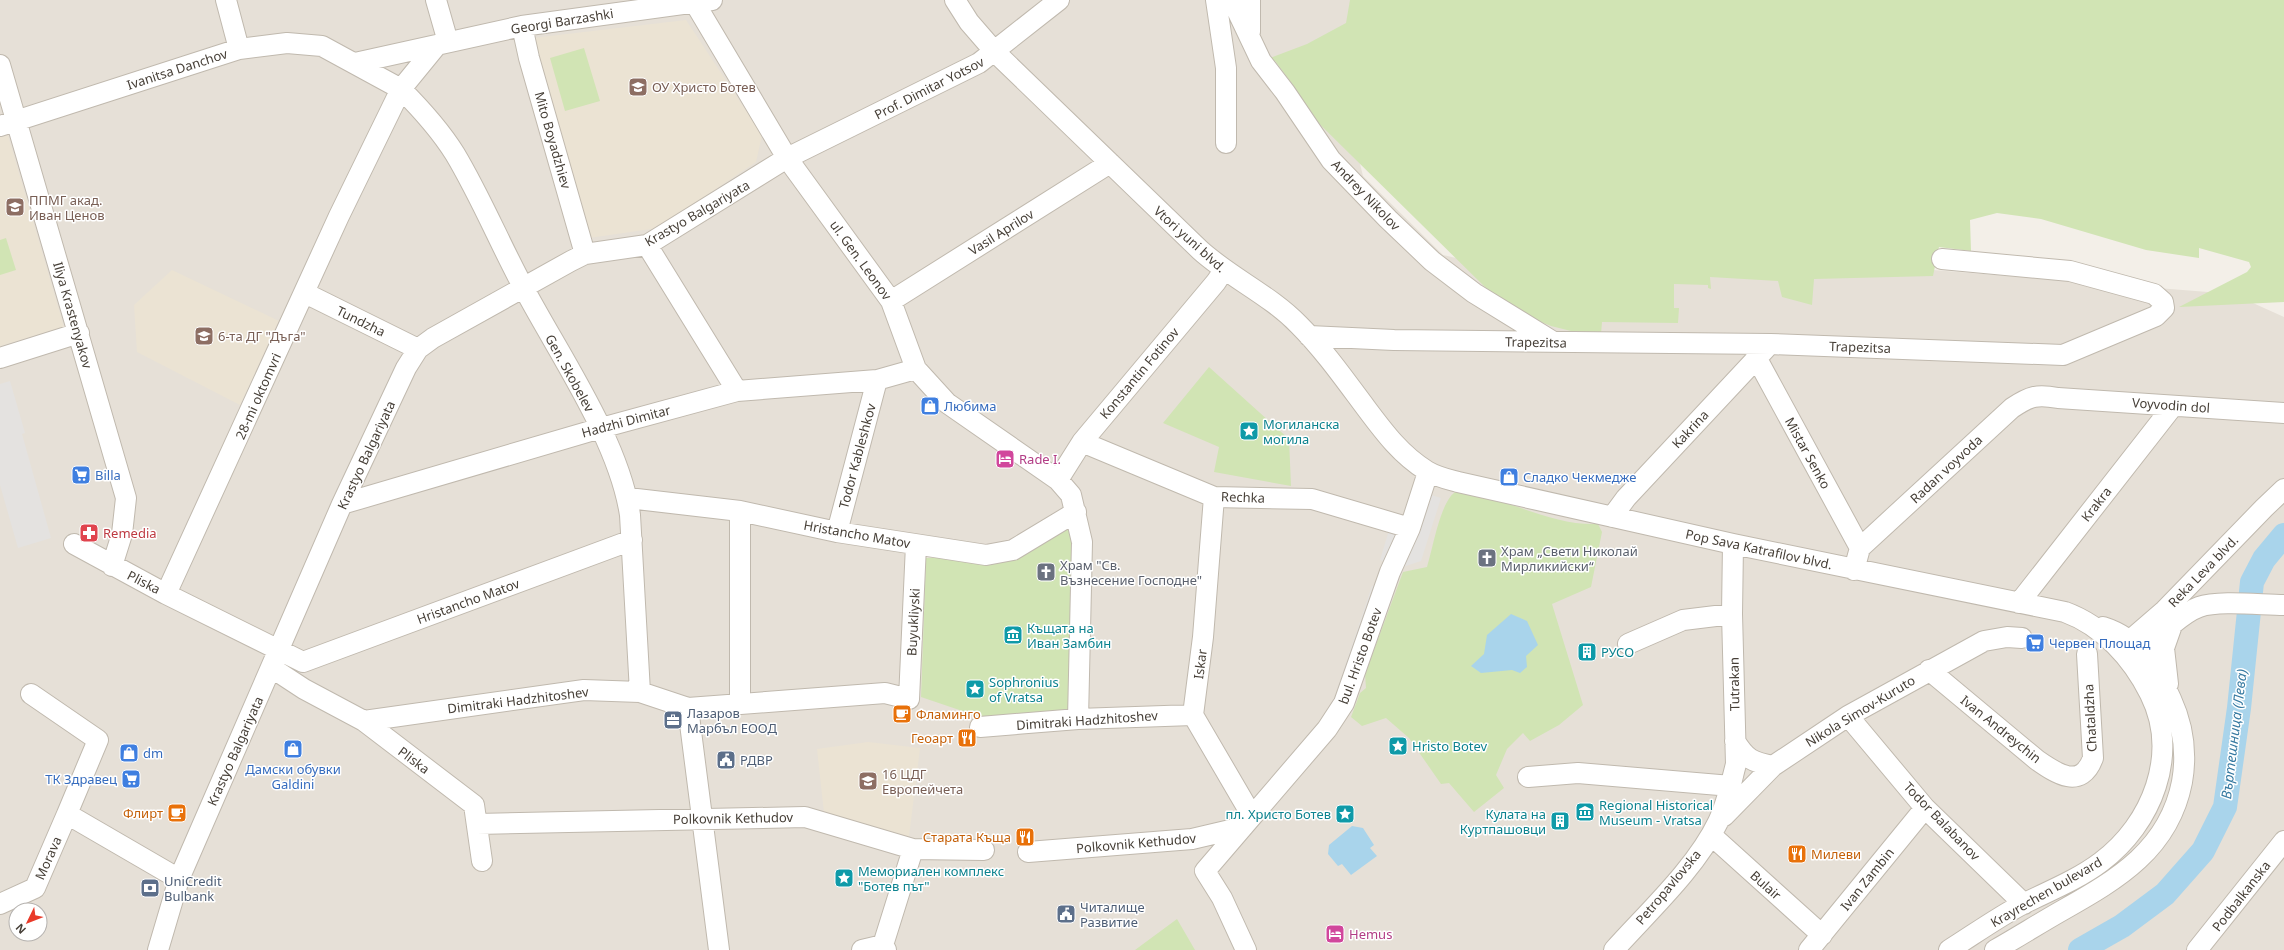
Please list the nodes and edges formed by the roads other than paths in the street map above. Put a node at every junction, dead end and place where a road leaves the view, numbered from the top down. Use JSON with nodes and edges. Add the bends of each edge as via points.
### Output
{"nodes":[{"id":1,"x":226,"y":0,"type":"edge"},
{"id":2,"x":436,"y":0,"type":"edge"},
{"id":3,"x":955,"y":0,"type":"edge"},
{"id":4,"x":1059,"y":0,"type":"edge"},
{"id":5,"x":1216,"y":0,"type":"edge"},
{"id":6,"x":1232,"y":0,"type":"edge"},
{"id":7,"x":1250,"y":0,"type":"edge"},
{"id":8,"x":699,"y":1,"type":"edge"},
{"id":9,"x":522,"y":26,"type":"junction"},
{"id":10,"x":1250,"y":38,"type":"junction"},
{"id":11,"x":443,"y":44,"type":"junction"},
{"id":12,"x":239,"y":49,"type":"junction"},
{"id":13,"x":995,"y":52,"type":"junction"},
{"id":14,"x":355,"y":63,"type":"junction"},
{"id":15,"x":0,"y":65,"type":"edge"},
{"id":16,"x":401,"y":89,"type":"junction"},
{"id":17,"x":9,"y":124,"type":"edge"},
{"id":18,"x":1226,"y":143,"type":"dead end"},
{"id":19,"x":787,"y":158,"type":"junction"},
{"id":20,"x":1110,"y":163,"type":"junction"},
{"id":21,"x":647,"y":244,"type":"junction"},
{"id":22,"x":585,"y":254,"type":"junction"},
{"id":23,"x":1942,"y":259,"type":"dead end"},
{"id":24,"x":1224,"y":270,"type":"junction"},
{"id":25,"x":523,"y":287,"type":"junction"},
{"id":26,"x":305,"y":293,"type":"junction"},
{"id":27,"x":891,"y":301,"type":"junction"},
{"id":28,"x":79,"y":333,"type":"junction"},
{"id":29,"x":1309,"y":336,"type":"junction"},
{"id":30,"x":1552,"y":342,"type":"junction"},
{"id":31,"x":418,"y":349,"type":"junction"},
{"id":32,"x":1763,"y":350,"type":"junction"},
{"id":33,"x":0,"y":358,"type":"edge"},
{"id":34,"x":916,"y":369,"type":"junction"},
{"id":35,"x":877,"y":380,"type":"junction"},
{"id":36,"x":737,"y":391,"type":"junction"},
{"id":37,"x":2058,"y":398,"type":"joint"},
{"id":38,"x":2173,"y":406,"type":"junction"},
{"id":39,"x":2284,"y":413,"type":"edge"},
{"id":40,"x":601,"y":428,"type":"junction"},
{"id":41,"x":1082,"y":442,"type":"junction"},
{"id":42,"x":1428,"y":472,"type":"junction"},
{"id":43,"x":1058,"y":480,"type":"junction"},
{"id":44,"x":2284,"y":489,"type":"edge"},
{"id":45,"x":1214,"y":497,"type":"junction"},
{"id":46,"x":628,"y":498,"type":"junction"},
{"id":47,"x":342,"y":504,"type":"junction"},
{"id":48,"x":740,"y":511,"type":"junction"},
{"id":49,"x":1076,"y":512,"type":"junction"},
{"id":50,"x":1612,"y":517,"type":"junction"},
{"id":51,"x":1410,"y":528,"type":"junction"},
{"id":52,"x":837,"y":532,"type":"junction"},
{"id":53,"x":632,"y":540,"type":"junction"},
{"id":54,"x":74,"y":544,"type":"dead end"},
{"id":55,"x":1733,"y":544,"type":"junction"},
{"id":56,"x":916,"y":545,"type":"junction"},
{"id":57,"x":1860,"y":548,"type":"junction"},
{"id":58,"x":112,"y":566,"type":"junction"},
{"id":59,"x":1854,"y":570,"type":"junction"},
{"id":60,"x":2202,"y":573,"type":"junction"},
{"id":61,"x":166,"y":594,"type":"junction"},
{"id":62,"x":2019,"y":603,"type":"junction"},
{"id":63,"x":2229,"y":605,"type":"junction"},
{"id":64,"x":2279,"y":605,"type":"edge"},
{"id":65,"x":1732,"y":614,"type":"junction"},
{"id":66,"x":2090,"y":623,"type":"joint"},
{"id":67,"x":2170,"y":628,"type":"junction"},
{"id":68,"x":2022,"y":638,"type":"dead end"},
{"id":69,"x":1628,"y":644,"type":"dead end"},
{"id":70,"x":280,"y":649,"type":"junction"},
{"id":71,"x":2131,"y":651,"type":"junction"},
{"id":72,"x":2087,"y":654,"type":"dead end"},
{"id":73,"x":303,"y":662,"type":"junction"},
{"id":74,"x":272,"y":668,"type":"junction"},
{"id":75,"x":1929,"y":670,"type":"junction"},
{"id":76,"x":640,"y":692,"type":"junction"},
{"id":77,"x":31,"y":694,"type":"dead end"},
{"id":78,"x":2170,"y":696,"type":"junction"},
{"id":79,"x":909,"y":699,"type":"joint"},
{"id":80,"x":740,"y":704,"type":"junction"},
{"id":81,"x":688,"y":708,"type":"junction"},
{"id":82,"x":1193,"y":716,"type":"junction"},
{"id":83,"x":1848,"y":716,"type":"junction"},
{"id":84,"x":1078,"y":719,"type":"junction"},
{"id":85,"x":364,"y":721,"type":"junction"},
{"id":86,"x":980,"y":727,"type":"dead end"},
{"id":87,"x":1735,"y":741,"type":"junction"},
{"id":88,"x":1773,"y":766,"type":"junction"},
{"id":89,"x":2078,"y":776,"type":"joint"},
{"id":90,"x":1528,"y":777,"type":"dead end"},
{"id":91,"x":1731,"y":786,"type":"junction"},
{"id":92,"x":1925,"y":808,"type":"junction"},
{"id":93,"x":67,"y":814,"type":"junction"},
{"id":94,"x":702,"y":819,"type":"junction"},
{"id":95,"x":1248,"y":822,"type":"junction"},
{"id":96,"x":477,"y":824,"type":"junction"},
{"id":97,"x":1715,"y":828,"type":"junction"},
{"id":98,"x":2284,"y":841,"type":"edge"},
{"id":99,"x":913,"y":849,"type":"junction"},
{"id":100,"x":984,"y":850,"type":"dead end"},
{"id":101,"x":1028,"y":852,"type":"dead end"},
{"id":102,"x":482,"y":861,"type":"dead end"},
{"id":103,"x":179,"y":879,"type":"junction"},
{"id":104,"x":0,"y":904,"type":"edge"},
{"id":105,"x":2024,"y":904,"type":"junction"},
{"id":106,"x":1816,"y":943,"type":"edge"},
{"id":107,"x":884,"y":947,"type":"edge"},
{"id":108,"x":158,"y":950,"type":"edge"},
{"id":109,"x":719,"y":950,"type":"edge"},
{"id":110,"x":862,"y":950,"type":"edge"},
{"id":111,"x":1246,"y":950,"type":"edge"},
{"id":112,"x":1614,"y":950,"type":"edge"},
{"id":113,"x":1949,"y":950,"type":"edge"},
{"id":114,"x":1995,"y":950,"type":"edge"},
{"id":115,"x":2198,"y":950,"type":"edge"}],
"edges":[{"from":1,"to":12,"type":"street"},
{"from":2,"to":11,"type":"street"},
{"from":3,"to":13,"type":"street","name":"Vtori yuni blvd.","via":[[969,22]]},
{"from":4,"to":13,"type":"street","name":"Prof. Dimitar Yotsov"},
{"from":5,"to":18,"type":"street","via":[[1226,68]]},
{"from":6,"to":10,"type":"street","name":"Andrey Nikolov"},
{"from":7,"to":10,"type":"street"},
{"from":8,"to":9,"type":"street","name":"Georgi Barzashki"},
{"from":8,"to":19,"type":"street","name":"ul. Gen. Leonov"},
{"from":9,"to":11,"type":"street","name":"Georgi Barzashki"},
{"from":9,"to":22,"type":"street","name":"Mito Boyadzhiev"},
{"from":10,"to":30,"type":"street","name":"Andrey Nikolov","via":[[1261,61],[1331,160],[1388,220],[1432,261],[1474,293]]},
{"from":11,"to":14,"type":"street","name":"Georgi Barzashki"},
{"from":11,"to":16,"type":"street","name":"28-mi oktomvri"},
{"from":12,"to":14,"type":"street","name":"Ivanitsa Danchov","via":[[286,43],[322,46]]},
{"from":12,"to":17,"type":"street","name":"Ivanitsa Danchov"},
{"from":13,"to":19,"type":"street","name":"Prof. Dimitar Yotsov","via":[[962,73]]},
{"from":13,"to":20,"type":"street","name":"Vtori yuni blvd."},
{"from":14,"to":16,"type":"street","name":"Ivanitsa Danchov"},
{"from":15,"to":17,"type":"street","name":"Iliya Krastenyakov"},
{"from":16,"to":25,"type":"street","name":"Gen. Skobelev","via":[[428,117],[455,154]]},
{"from":16,"to":26,"type":"street","name":"28-mi oktomvri"},
{"from":17,"to":28,"type":"street","name":"Iliya Krastenyakov"},
{"from":19,"to":21,"type":"street","name":"Krastyo Balgariyata"},
{"from":19,"to":27,"type":"street","name":"ul. Gen. Leonov"},
{"from":20,"to":24,"type":"street","name":"Vtori yuni blvd."},
{"from":20,"to":27,"type":"street","name":"Vasil Aprilov"},
{"from":21,"to":22,"type":"street","name":"Krastyo Balgariyata"},
{"from":21,"to":36,"type":"street"},
{"from":22,"to":25,"type":"street","name":"Krastyo Balgariyata"},
{"from":23,"to":32,"type":"street","name":"Trapezitsa","via":[[2070,271],[2154,294],[2163,302],[2164,308],[2156,316],[2063,355]]},
{"from":24,"to":29,"type":"street","name":"Vtori yuni blvd.","via":[[1274,303]]},
{"from":24,"to":41,"type":"street","name":"Konstantin Fotinov"},
{"from":25,"to":31,"type":"street","name":"Krastyo Balgariyata"},
{"from":25,"to":40,"type":"street","name":"Gen. Skobelev"},
{"from":26,"to":31,"type":"street","name":"Tundzha"},
{"from":26,"to":61,"type":"street","name":"28-mi oktomvri"},
{"from":27,"to":34,"type":"street","name":"ul. Gen. Leonov"},
{"from":28,"to":33,"type":"street"},
{"from":28,"to":58,"type":"street","name":"Iliya Krastenyakov","via":[[126,498],[122,534]]},
{"from":29,"to":30,"type":"street","name":"Trapezitsa","via":[[1371,340]]},
{"from":29,"to":42,"type":"street","name":"Vtori yuni blvd.","via":[[1389,438],[1408,458]]},
{"from":30,"to":32,"type":"street","name":"Trapezitsa"},
{"from":31,"to":47,"type":"street","name":"Krastyo Balgariyata","via":[[406,368]]},
{"from":32,"to":50,"type":"street","name":"Kakrina","via":[[1626,498]]},
{"from":32,"to":57,"type":"street","name":"Mistar Senko"},
{"from":34,"to":35,"type":"street","name":"Hadzhi Dimitar"},
{"from":34,"to":43,"type":"street","name":"ul. Gen. Leonov","via":[[947,403]]},
{"from":35,"to":36,"type":"street","name":"Hadzhi Dimitar"},
{"from":35,"to":52,"type":"street","name":"Todor Kableshkov"},
{"from":36,"to":40,"type":"street","name":"Hadzhi Dimitar"},
{"from":37,"to":38,"type":"street","name":"Voyvodin dol"},
{"from":37,"to":57,"type":"street","name":"Radan voyvoda","via":[[2043,395],[2029,397],[2012,408]]},
{"from":38,"to":39,"type":"street","name":"Voyvodin dol"},
{"from":38,"to":62,"type":"street","name":"Krakra"},
{"from":40,"to":46,"type":"street","name":"Gen. Skobelev"},
{"from":40,"to":47,"type":"street","name":"Hadzhi Dimitar"},
{"from":41,"to":43,"type":"street","name":"Konstantin Fotinov"},
{"from":41,"to":45,"type":"street","name":"Rechka"},
{"from":42,"to":50,"type":"street","name":"Pop Sava Katrafilov blvd.","via":[[1447,479]]},
{"from":42,"to":51,"type":"street","name":"bul. Hristo Botev"},
{"from":43,"to":49,"type":"street","name":"ul. Gen. Leonov","via":[[1071,495]]},
{"from":44,"to":60,"type":"street","name":"Reka Leva blvd."},
{"from":45,"to":51,"type":"street","name":"Rechka","via":[[1312,499]]},
{"from":45,"to":82,"type":"street","name":"Iskar","via":[[1203,637]]},
{"from":46,"to":48,"type":"street","name":"Hristancho Matov"},
{"from":46,"to":53,"type":"street","name":"Gen. Skobelev"},
{"from":47,"to":70,"type":"street","name":"Krastyo Balgariyata"},
{"from":48,"to":52,"type":"street","name":"Hristancho Matov"},
{"from":48,"to":80,"type":"street"},
{"from":49,"to":56,"type":"street","name":"Hristancho Matov","via":[[1013,550],[986,555]]},
{"from":49,"to":84,"type":"street","name":"ul. Gen. Leonov","via":[[1082,542]]},
{"from":50,"to":55,"type":"street","name":"Pop Sava Katrafilov blvd."},
{"from":51,"to":95,"type":"street","name":"bul. Hristo Botev","via":[[1390,572],[1344,703],[1327,729]]},
{"from":52,"to":56,"type":"street","name":"Hristancho Matov"},
{"from":53,"to":73,"type":"street","name":"Hristancho Matov"},
{"from":53,"to":76,"type":"street","name":"Gen. Skobelev"},
{"from":54,"to":58,"type":"street","name":"Pliska"},
{"from":55,"to":59,"type":"street","name":"Pop Sava Katrafilov blvd."},
{"from":55,"to":65,"type":"street","name":"Tutrakan"},
{"from":56,"to":79,"type":"street","name":"Buyukliyski"},
{"from":57,"to":59,"type":"street"},
{"from":58,"to":61,"type":"street","name":"Pliska"},
{"from":59,"to":62,"type":"street","name":"Pop Sava Katrafilov blvd."},
{"from":60,"to":63,"type":"street","via":[[2198,586],[2204,599]]},
{"from":60,"to":71,"type":"street","name":"Reka Leva blvd.","via":[[2165,610]]},
{"from":61,"to":70,"type":"street","name":"Pliska"},
{"from":62,"to":66,"type":"street","name":"Pop Sava Katrafilov blvd.","via":[[2065,612]]},
{"from":63,"to":64,"type":"street"},
{"from":63,"to":67,"type":"street","name":"Reka Leva blvd.","via":[[2200,607],[2186,614]]},
{"from":65,"to":69,"type":"street","via":[[1683,620]]},
{"from":65,"to":87,"type":"street","name":"Tutrakan"},
{"from":66,"to":71,"type":"street","name":"Krayrechen bulevard","via":[[2111,630]]},
{"from":67,"to":71,"type":"street","name":"Reka Leva blvd."},
{"from":67,"to":78,"type":"street","via":[[2164,648]]},
{"from":68,"to":75,"type":"street","name":"Nikola Simov-Kuruto","via":[[2006,637],[1984,641]]},
{"from":70,"to":73,"type":"street"},
{"from":70,"to":74,"type":"street","name":"Krastyo Balgariyata"},
{"from":71,"to":78,"type":"street","name":"Krayrechen bulevard","via":[[2158,672]]},
{"from":71,"to":105,"type":"street","name":"Krayrechen bulevard","via":[[2159,716],[2163,753],[2157,785],[2135,827],[2113,853],[2042,897]]},
{"from":72,"to":89,"type":"street","name":"Chataldzha","via":[[2093,758],[2088,769]]},
{"from":73,"to":74,"type":"street","name":"Hristancho Matov","via":[[287,668]]},
{"from":74,"to":85,"type":"street","name":"Pliska","via":[[304,689]]},
{"from":74,"to":103,"type":"street","name":"Krastyo Balgariyata"},
{"from":75,"to":83,"type":"street","name":"Nikola Simov-Kuruto"},
{"from":75,"to":89,"type":"street","name":"Ivan Andreychin","via":[[2042,763],[2066,776]]},
{"from":76,"to":81,"type":"street","name":"Dimitraki Hadzhitoshev"},
{"from":76,"to":85,"type":"street","name":"Dimitraki Hadzhitoshev","via":[[584,690]]},
{"from":77,"to":93,"type":"street","name":"Morava","via":[[98,740]]},
{"from":78,"to":114,"type":"street","name":"Krayrechen bulevard","via":[[2181,725],[2185,758],[2180,793],[2165,827],[2142,856],[2115,880]]},
{"from":79,"to":80,"type":"street","name":"Dimitraki Hadzhitoshev","via":[[885,693]]},
{"from":80,"to":81,"type":"street","name":"Dimitraki Hadzhitoshev"},
{"from":81,"to":94,"type":"street"},
{"from":82,"to":84,"type":"street","name":"Dimitraki Hadzhitoshev"},
{"from":82,"to":95,"type":"street"},
{"from":83,"to":88,"type":"street","name":"Nikola Simov-Kuruto"},
{"from":83,"to":92,"type":"street","name":"Todor Balabanov"},
{"from":84,"to":86,"type":"street","name":"Dimitraki Hadzhitoshev"},
{"from":85,"to":96,"type":"street","name":"Pliska","via":[[474,805]]},
{"from":87,"to":88,"type":"street","via":[[1745,756],[1758,763]]},
{"from":87,"to":91,"type":"street","name":"Tutrakan","via":[[1736,764]]},
{"from":88,"to":97,"type":"street","name":"Nikola Simov-Kuruto"},
{"from":90,"to":91,"type":"street","via":[[1578,773]]},
{"from":91,"to":97,"type":"street","name":"Tutrakan"},
{"from":92,"to":105,"type":"street","name":"Todor Balabanov"},
{"from":92,"to":106,"type":"street","name":"Ivan Zambin"},
{"from":93,"to":103,"type":"street"},
{"from":93,"to":104,"type":"street","name":"Morava","via":[[35,888]]},
{"from":94,"to":96,"type":"street","name":"Polkovnik Kethudov"},
{"from":94,"to":99,"type":"street","name":"Polkovnik Kethudov","via":[[805,817]]},
{"from":94,"to":109,"type":"street"},
{"from":95,"to":101,"type":"street","name":"Polkovnik Kethudov","via":[[1192,839]]},
{"from":95,"to":111,"type":"street","name":"bul. Hristo Botev","via":[[1205,871],[1222,898]]},
{"from":96,"to":102,"type":"street","name":"Pliska"},
{"from":97,"to":106,"type":"street","name":"Bulair"},
{"from":97,"to":112,"type":"street","name":"Petropavlovska","via":[[1694,860]]},
{"from":98,"to":115,"type":"street","name":"Podbalkanska"},
{"from":99,"to":100,"type":"street","name":"Polkovnik Kethudov"},
{"from":99,"to":107,"type":"street"},
{"from":103,"to":108,"type":"street","name":"Krastyo Balgariyata"},
{"from":105,"to":113,"type":"street","name":"Krayrechen bulevard"},
{"from":107,"to":110,"type":"street"}]}
